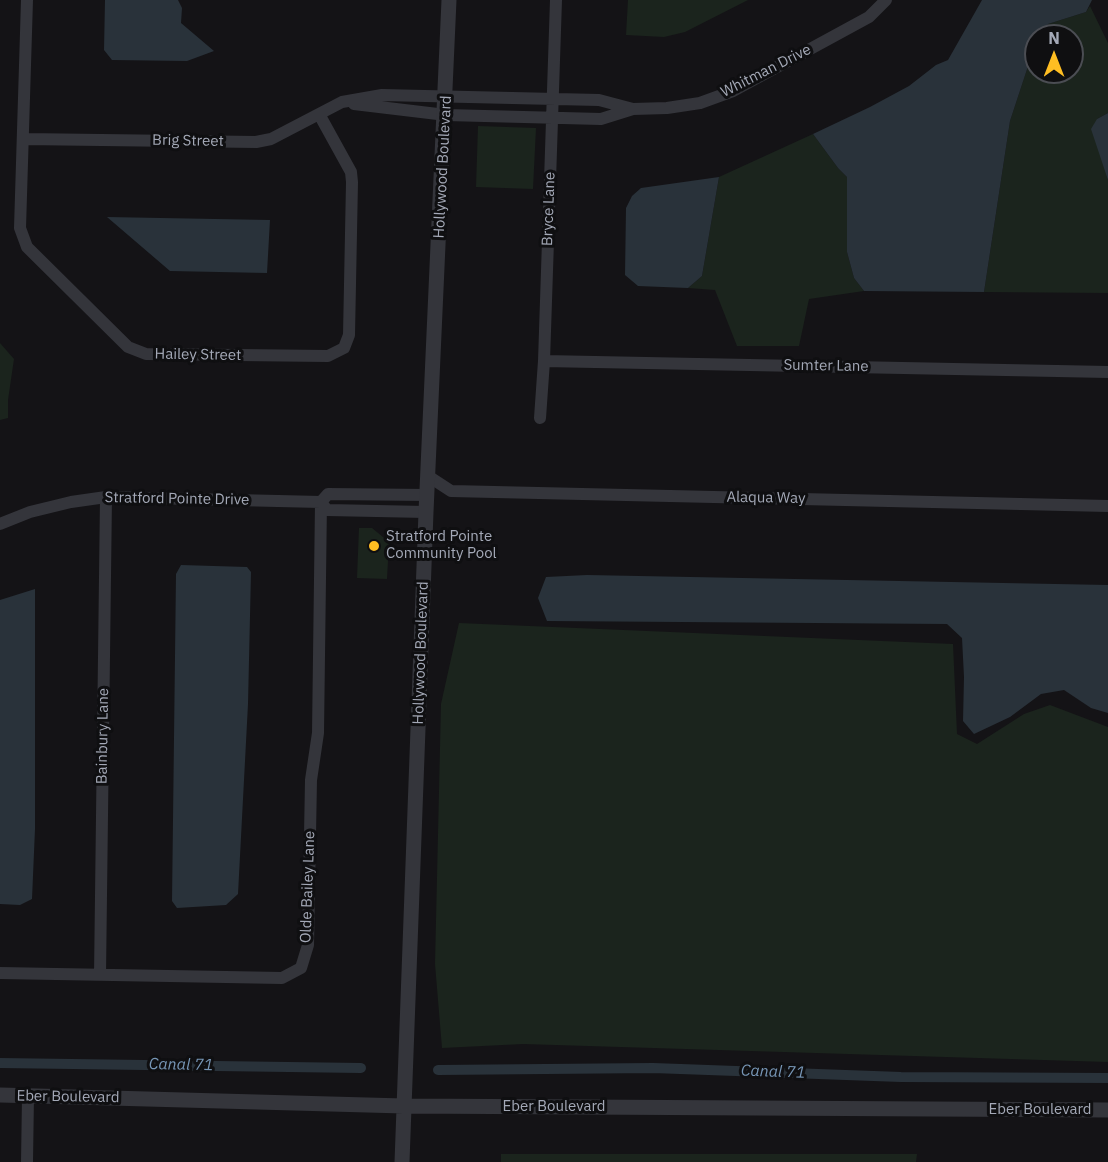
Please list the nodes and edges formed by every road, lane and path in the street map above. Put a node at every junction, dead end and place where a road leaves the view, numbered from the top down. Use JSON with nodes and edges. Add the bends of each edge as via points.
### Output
{"nodes":[{"id":1,"x":27,"y":0,"type":"edge"},
{"id":2,"x":450,"y":0,"type":"edge"},
{"id":3,"x":556,"y":0,"type":"edge"},
{"id":4,"x":886,"y":0,"type":"edge"},
{"id":5,"x":446,"y":96,"type":"junction"},
{"id":6,"x":552,"y":98,"type":"junction"},
{"id":7,"x":342,"y":102,"type":"junction"},
{"id":8,"x":633,"y":109,"type":"junction"},
{"id":9,"x":319,"y":114,"type":"junction"},
{"id":10,"x":446,"y":115,"type":"junction"},
{"id":11,"x":552,"y":117,"type":"junction"},
{"id":12,"x":24,"y":139,"type":"junction"},
{"id":13,"x":544,"y":361,"type":"junction"},
{"id":14,"x":1108,"y":372,"type":"edge"},
{"id":15,"x":540,"y":418,"type":"dead end"},
{"id":16,"x":428,"y":476,"type":"junction"},
{"id":17,"x":428,"y":495,"type":"junction"},
{"id":18,"x":106,"y":497,"type":"junction"},
{"id":19,"x":321,"y":501,"type":"junction"},
{"id":20,"x":1108,"y":506,"type":"edge"},
{"id":21,"x":426,"y":512,"type":"junction"},
{"id":22,"x":0,"y":524,"type":"edge"},
{"id":23,"x":0,"y":973,"type":"edge"},
{"id":24,"x":100,"y":975,"type":"junction"},
{"id":25,"x":0,"y":1095,"type":"edge"},
{"id":26,"x":28,"y":1096,"type":"junction"},
{"id":27,"x":404,"y":1106,"type":"junction"},
{"id":28,"x":1108,"y":1110,"type":"edge"},
{"id":29,"x":27,"y":1162,"type":"edge"},
{"id":30,"x":402,"y":1162,"type":"edge"}],
"edges":[{"from":1,"to":12,"type":"street","name":"Hailey Street"},
{"from":2,"to":5,"type":"street","name":"Hollywood Boulevard"},
{"from":3,"to":6,"type":"street","name":"Bryce Lane"},
{"from":4,"to":8,"type":"street","name":"Whitman Drive","via":[[869,17],[733,91],[700,103]]},
{"from":5,"to":6,"type":"street","name":"Whitman Drive"},
{"from":5,"to":7,"type":"street","name":"Brig Street","via":[[382,95]]},
{"from":5,"to":10,"type":"street","name":"Hollywood Boulevard"},
{"from":6,"to":8,"type":"street","name":"Whitman Drive","via":[[600,99]]},
{"from":6,"to":11,"type":"street","name":"Bryce Lane"},
{"from":7,"to":9,"type":"street","name":"Brig Street"},
{"from":7,"to":10,"type":"street"},
{"from":8,"to":11,"type":"street","name":"Whitman Drive","via":[[601,119]]},
{"from":9,"to":12,"type":"street","name":"Brig Street","via":[[272,139],[256,142]]},
{"from":9,"to":12,"type":"street","name":"Hailey Street","via":[[351,172],[352,182],[349,335],[344,348],[328,356],[146,354],[128,347],[27,248],[20,228]]},
{"from":10,"to":11,"type":"street","name":"Whitman Drive"},
{"from":10,"to":16,"type":"street","name":"Hollywood Boulevard"},
{"from":11,"to":13,"type":"street","name":"Bryce Lane"},
{"from":13,"to":14,"type":"street","name":"Sumter Lane"},
{"from":13,"to":15,"type":"street","name":"Bryce Lane"},
{"from":16,"to":17,"type":"street","name":"Hollywood Boulevard"},
{"from":16,"to":20,"type":"street","name":"Alaqua Way","via":[[451,491]]},
{"from":17,"to":19,"type":"street","via":[[328,494]]},
{"from":17,"to":21,"type":"street","name":"Hollywood Boulevard"},
{"from":18,"to":19,"type":"street","name":"Stratford Pointe Drive"},
{"from":18,"to":22,"type":"street","name":"Stratford Pointe Drive","via":[[30,512]]},
{"from":18,"to":24,"type":"street","name":"Bainbury Lane"},
{"from":19,"to":21,"type":"street","via":[[327,510]]},
{"from":19,"to":24,"type":"street","name":"Olde Bailey Lane","via":[[318,732],[311,780],[308,945],[301,968],[282,978]]},
{"from":21,"to":27,"type":"street","name":"Hollywood Boulevard"},
{"from":23,"to":24,"type":"street","name":"Olde Bailey Lane"},
{"from":25,"to":26,"type":"street","name":"Eber Boulevard"},
{"from":26,"to":27,"type":"street","name":"Eber Boulevard"},
{"from":26,"to":29,"type":"street"},
{"from":27,"to":28,"type":"street","name":"Eber Boulevard"},
{"from":27,"to":30,"type":"street","name":"Hollywood Boulevard"}]}
